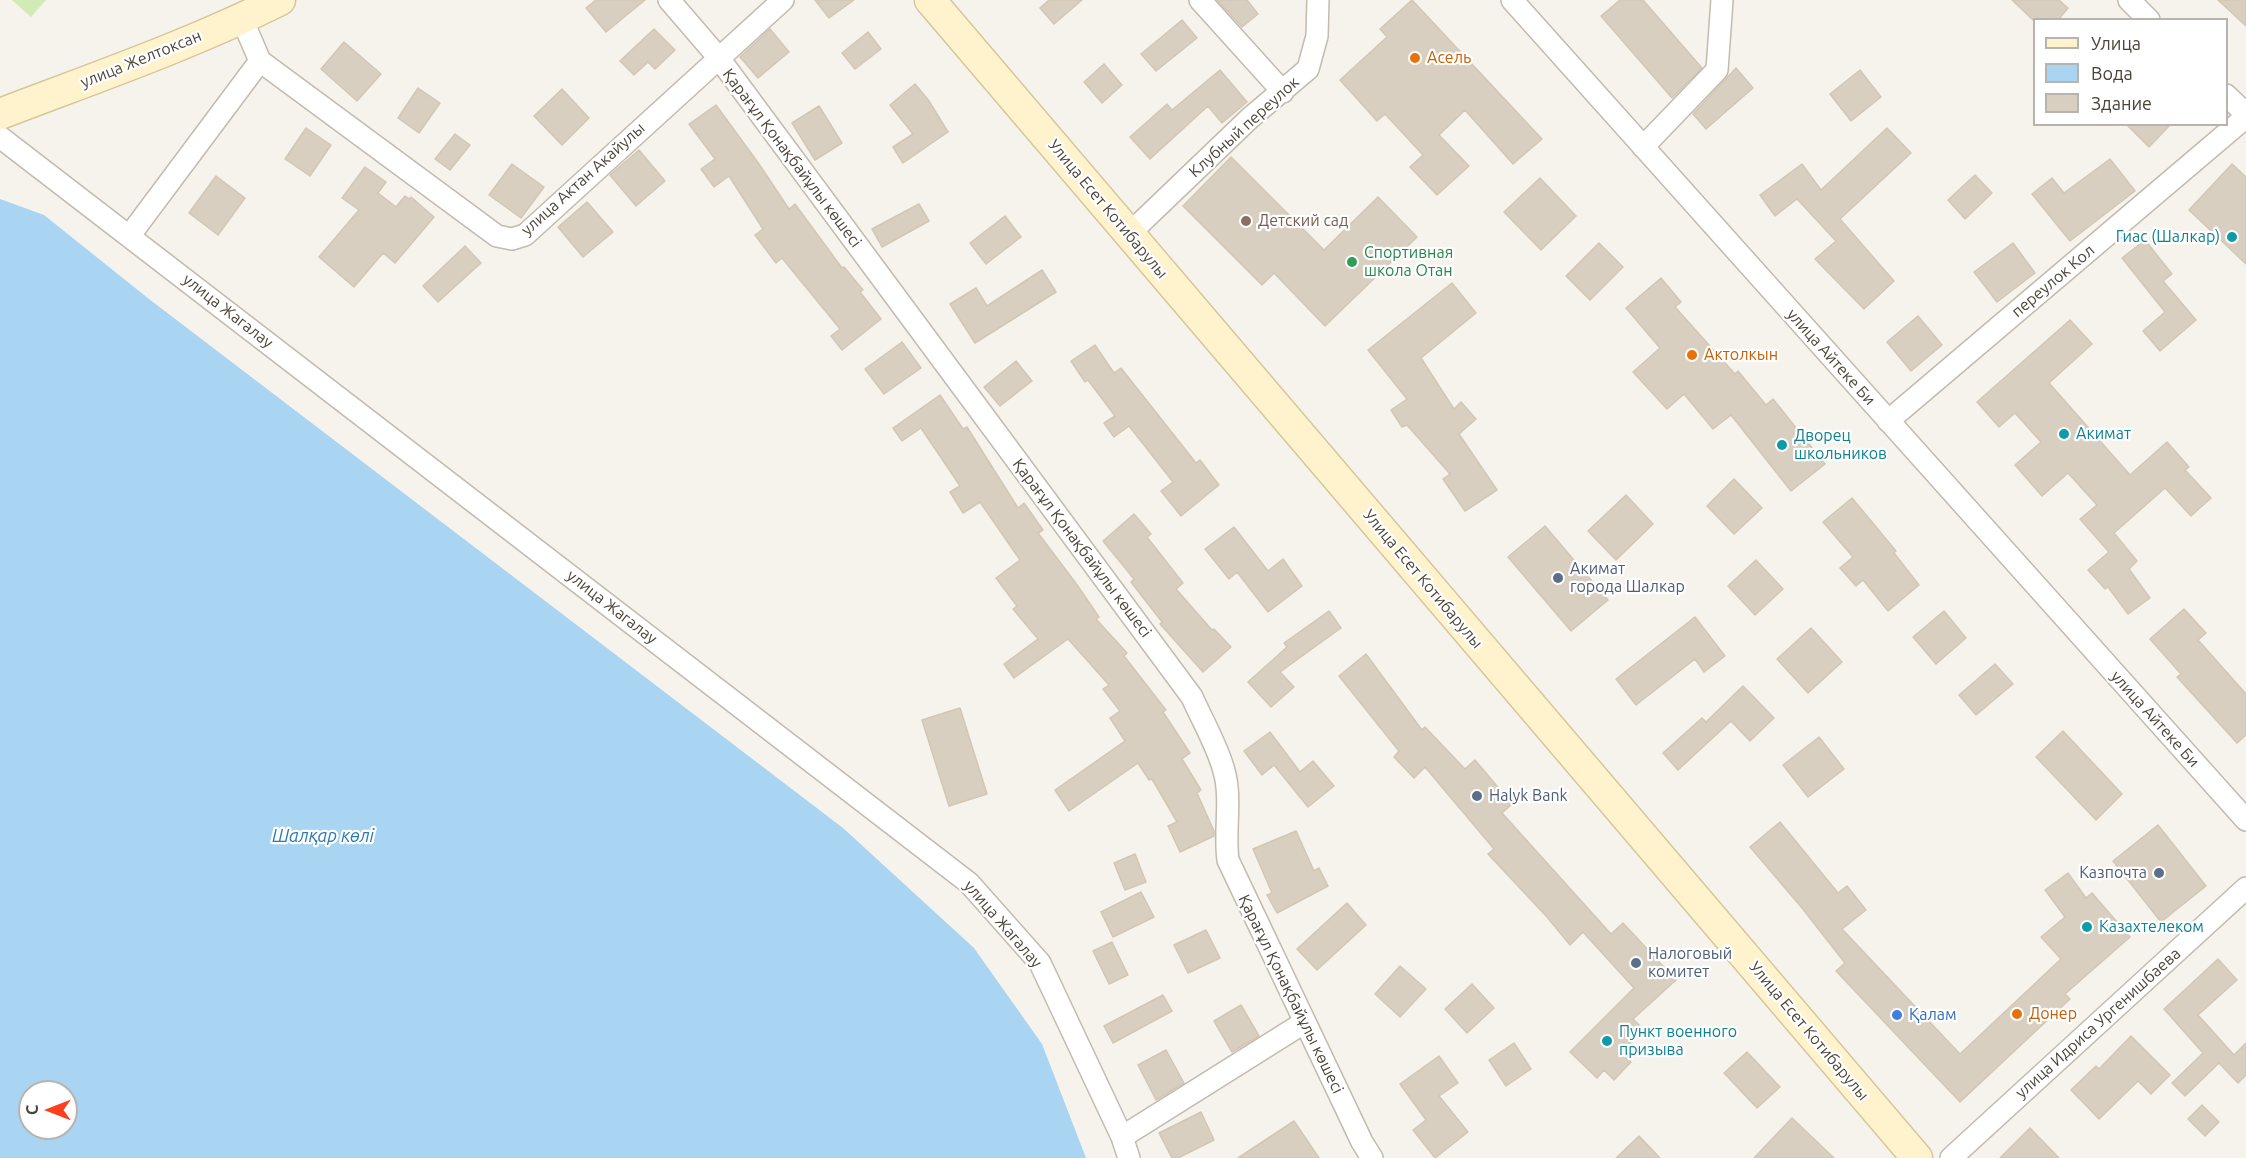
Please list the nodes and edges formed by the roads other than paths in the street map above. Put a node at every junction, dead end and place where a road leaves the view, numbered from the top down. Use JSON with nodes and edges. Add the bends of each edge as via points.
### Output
{"nodes":[{"id":1,"x":280,"y":0,"type":"edge"},
{"id":2,"x":669,"y":0,"type":"edge"},
{"id":3,"x":783,"y":0,"type":"edge"},
{"id":4,"x":930,"y":0,"type":"edge"},
{"id":5,"x":1200,"y":0,"type":"edge"},
{"id":6,"x":1318,"y":0,"type":"edge"},
{"id":7,"x":1512,"y":0,"type":"edge"},
{"id":8,"x":1722,"y":0,"type":"edge"},
{"id":9,"x":2129,"y":0,"type":"edge"},
{"id":10,"x":2147,"y":18,"type":"edge"},
{"id":11,"x":242,"y":19,"type":"junction"},
{"id":12,"x":718,"y":57,"type":"junction"},
{"id":13,"x":260,"y":61,"type":"junction"},
{"id":14,"x":1283,"y":92,"type":"junction"},
{"id":15,"x":2228,"y":97,"type":"edge"},
{"id":16,"x":0,"y":114,"type":"edge"},
{"id":17,"x":2246,"y":116,"type":"edge"},
{"id":18,"x":0,"y":137,"type":"edge"},
{"id":19,"x":1643,"y":147,"type":"junction"},
{"id":20,"x":1129,"y":234,"type":"junction"},
{"id":21,"x":130,"y":235,"type":"junction"},
{"id":22,"x":1888,"y":421,"type":"junction"},
{"id":23,"x":2246,"y":820,"type":"edge"},
{"id":24,"x":2246,"y":888,"type":"edge"},
{"id":25,"x":1305,"y":1022,"type":"junction"},
{"id":26,"x":1122,"y":1137,"type":"junction"},
{"id":27,"x":1129,"y":1158,"type":"edge"},
{"id":28,"x":1372,"y":1158,"type":"edge"},
{"id":29,"x":1917,"y":1158,"type":"edge"},
{"id":30,"x":1951,"y":1158,"type":"edge"}],
"edges":[{"from":1,"to":11,"type":"main road","name":"улица Желтоксан"},
{"from":2,"to":12,"type":"street","name":"Қарағұл Қонақбайұлы көшесі"},
{"from":3,"to":12,"type":"street","name":"улица Актан Акайулы"},
{"from":4,"to":20,"type":"main road","name":"Улица Есет Котибарулы"},
{"from":5,"to":14,"type":"street"},
{"from":6,"to":14,"type":"street","name":"Клубный переулок","via":[[1317,36],[1308,69]]},
{"from":7,"to":19,"type":"street","name":"улица Айтеке Би"},
{"from":8,"to":19,"type":"street","via":[[1717,70]]},
{"from":9,"to":10,"type":"street"},
{"from":11,"to":13,"type":"street"},
{"from":11,"to":16,"type":"main road","name":"улица Желтоксан"},
{"from":12,"to":13,"type":"street","name":"улица Актан Акайулы","via":[[525,235],[512,239],[497,236]]},
{"from":12,"to":25,"type":"street","name":"Қарағұл Қонақбайұлы көшесі","via":[[1192,698],[1224,770],[1228,860]]},
{"from":13,"to":21,"type":"street"},
{"from":14,"to":20,"type":"street","name":"Клубный переулок","via":[[1250,118]]},
{"from":15,"to":17,"type":"street"},
{"from":17,"to":22,"type":"street","name":"переулок Кол"},
{"from":18,"to":21,"type":"street","name":"улица Жагалау"},
{"from":19,"to":22,"type":"street","name":"улица Айтеке Би"},
{"from":20,"to":29,"type":"main road","name":"Улица Есет Котибарулы"},
{"from":21,"to":26,"type":"street","name":"улица Жагалау","via":[[969,883],[1040,963]]},
{"from":22,"to":23,"type":"street","name":"улица Айтеке Би"},
{"from":24,"to":30,"type":"street","name":"улица Идриса Ургенишбаева"},
{"from":25,"to":26,"type":"street"},
{"from":25,"to":28,"type":"street","name":"Қарағұл Қонақбайұлы көшесі"},
{"from":26,"to":27,"type":"street","name":"улица Жагалау"}]}
